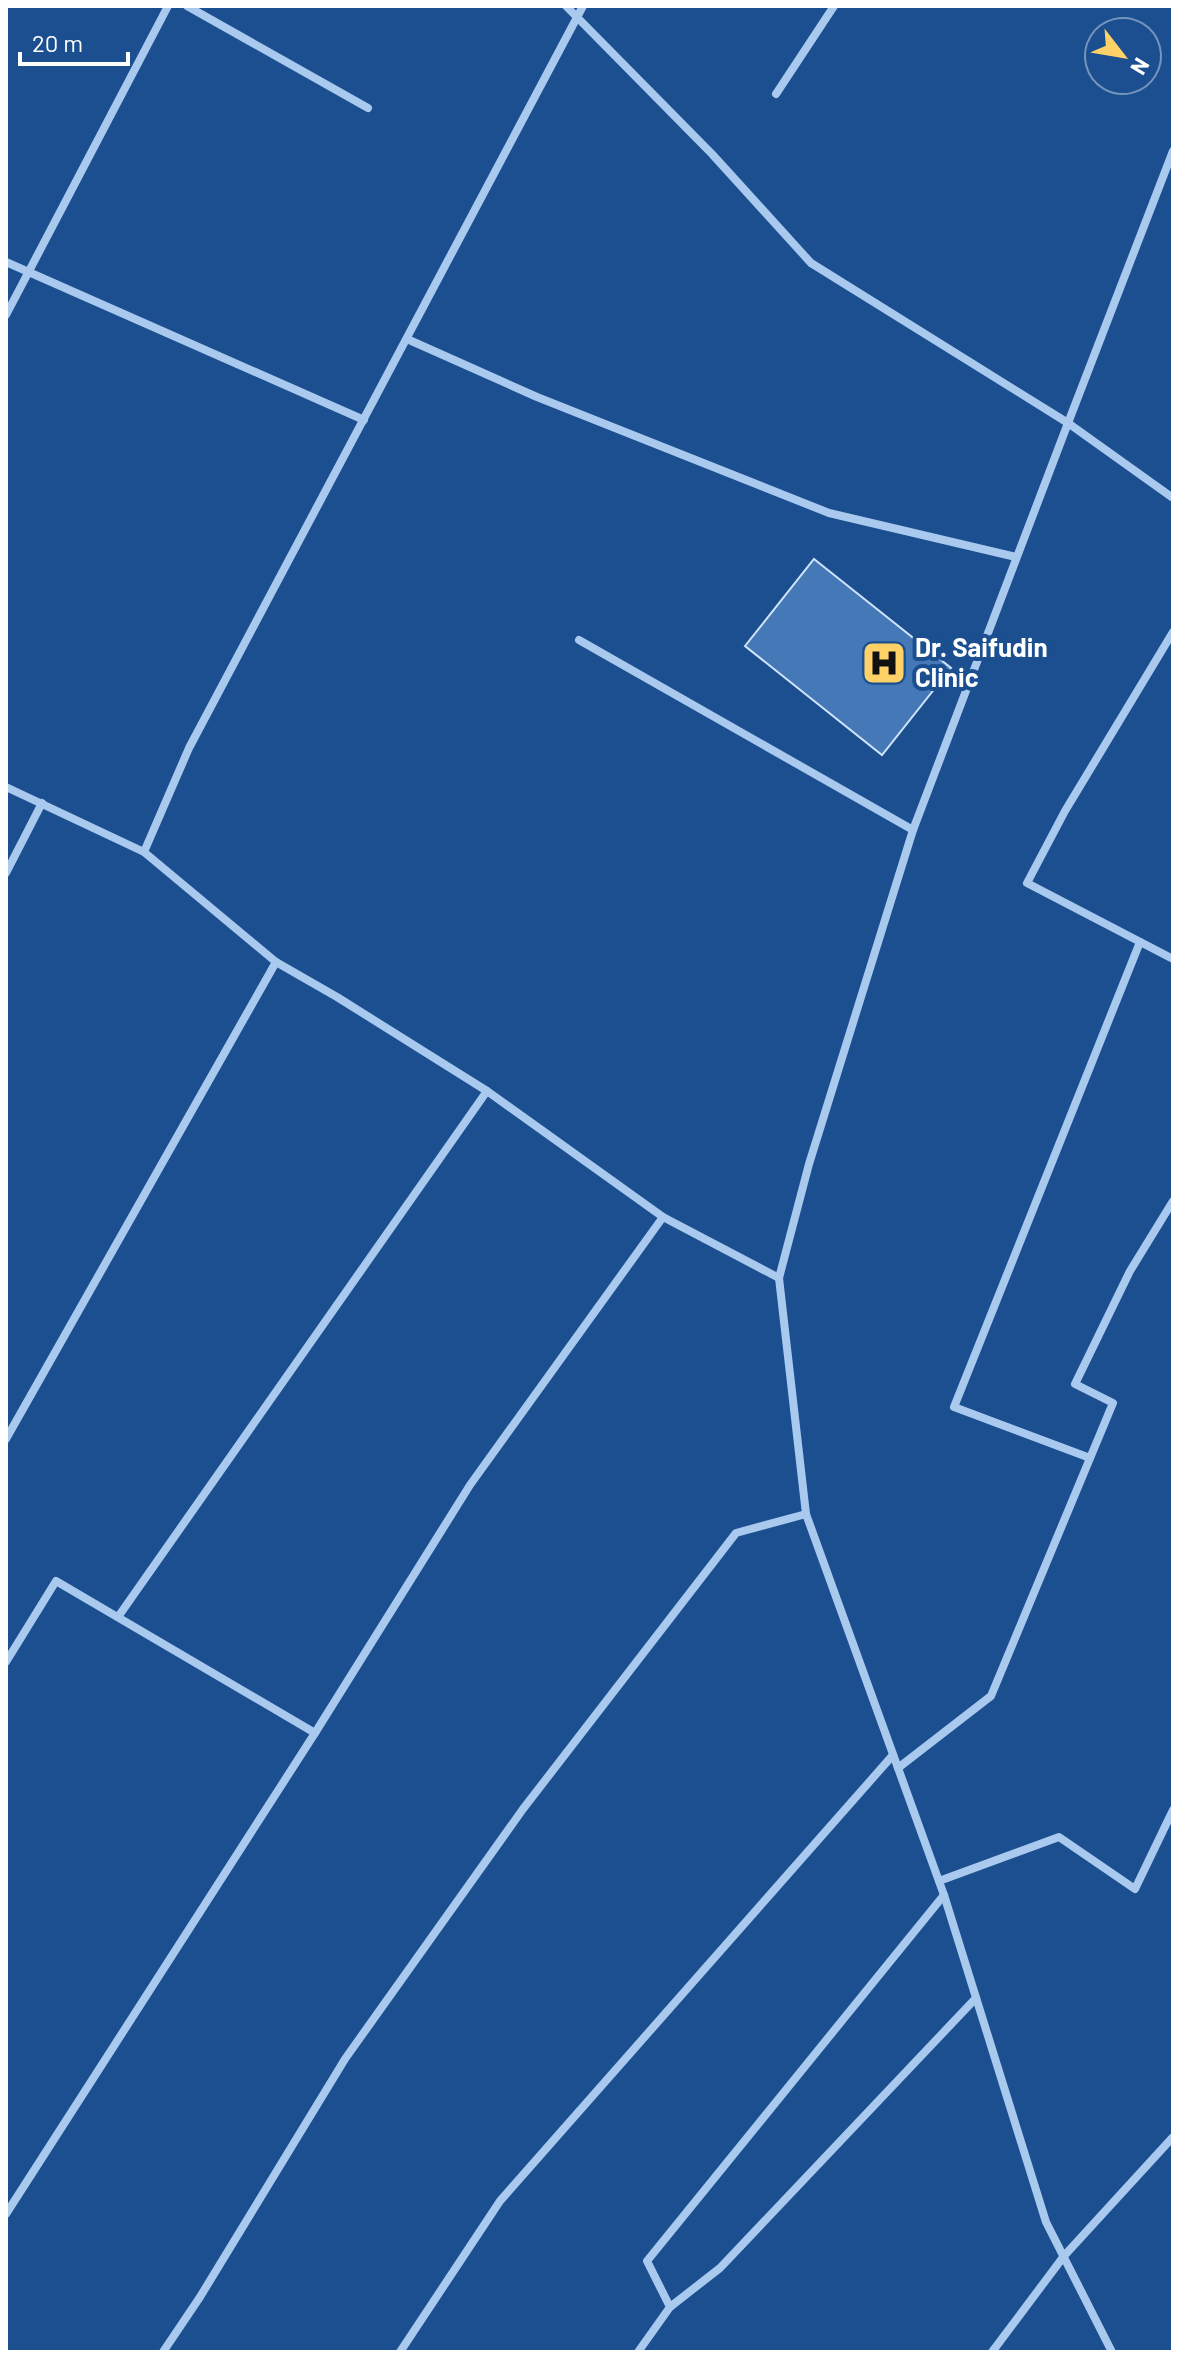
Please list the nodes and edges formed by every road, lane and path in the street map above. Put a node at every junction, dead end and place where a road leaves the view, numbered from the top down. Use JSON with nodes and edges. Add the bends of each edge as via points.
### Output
{"nodes":[{"id":1,"x":168,"y":6,"type":"edge"},
{"id":2,"x":187,"y":6,"type":"edge"},
{"id":3,"x":566,"y":6,"type":"edge"},
{"id":4,"x":583,"y":6,"type":"edge"},
{"id":5,"x":834,"y":6,"type":"edge"},
{"id":6,"x":576,"y":19,"type":"junction"},
{"id":7,"x":776,"y":94,"type":"dead end"},
{"id":8,"x":368,"y":108,"type":"dead end"},
{"id":9,"x":1173,"y":151,"type":"edge"},
{"id":10,"x":6,"y":262,"type":"edge"},
{"id":11,"x":27,"y":272,"type":"junction"},
{"id":12,"x":6,"y":315,"type":"edge"},
{"id":13,"x":407,"y":339,"type":"junction"},
{"id":14,"x":364,"y":420,"type":"junction"},
{"id":15,"x":1068,"y":423,"type":"junction"},
{"id":16,"x":1173,"y":498,"type":"edge"},
{"id":17,"x":1016,"y":557,"type":"junction"},
{"id":18,"x":1173,"y":632,"type":"edge"},
{"id":19,"x":579,"y":640,"type":"dead end"},
{"id":20,"x":6,"y":787,"type":"edge"},
{"id":21,"x":42,"y":803,"type":"junction"},
{"id":22,"x":913,"y":830,"type":"junction"},
{"id":23,"x":144,"y":852,"type":"junction"},
{"id":24,"x":6,"y":873,"type":"edge"},
{"id":25,"x":1140,"y":942,"type":"junction"},
{"id":26,"x":1173,"y":959,"type":"edge"},
{"id":27,"x":276,"y":962,"type":"junction"},
{"id":28,"x":487,"y":1091,"type":"junction"},
{"id":29,"x":1173,"y":1201,"type":"edge"},
{"id":30,"x":663,"y":1217,"type":"junction"},
{"id":31,"x":779,"y":1278,"type":"junction"},
{"id":32,"x":6,"y":1439,"type":"edge"},
{"id":33,"x":1090,"y":1458,"type":"junction"},
{"id":34,"x":806,"y":1514,"type":"junction"},
{"id":35,"x":118,"y":1617,"type":"junction"},
{"id":36,"x":6,"y":1662,"type":"edge"},
{"id":37,"x":315,"y":1733,"type":"junction"},
{"id":38,"x":893,"y":1755,"type":"junction"},
{"id":39,"x":898,"y":1768,"type":"junction"},
{"id":40,"x":1173,"y":1810,"type":"edge"},
{"id":41,"x":939,"y":1881,"type":"junction"},
{"id":42,"x":944,"y":1895,"type":"junction"},
{"id":43,"x":976,"y":1998,"type":"junction"},
{"id":44,"x":1173,"y":2137,"type":"edge"},
{"id":45,"x":6,"y":2214,"type":"edge"},
{"id":46,"x":1064,"y":2256,"type":"junction"},
{"id":47,"x":670,"y":2307,"type":"junction"},
{"id":48,"x":163,"y":2352,"type":"edge"},
{"id":49,"x":400,"y":2352,"type":"edge"},
{"id":50,"x":638,"y":2352,"type":"edge"},
{"id":51,"x":992,"y":2352,"type":"edge"},
{"id":52,"x":1112,"y":2352,"type":"edge"}],
"edges":[{"from":1,"to":11,"type":"street"},
{"from":2,"to":8,"type":"street"},
{"from":3,"to":6,"type":"street"},
{"from":4,"to":6,"type":"street"},
{"from":5,"to":7,"type":"street"},
{"from":6,"to":13,"type":"street"},
{"from":6,"to":15,"type":"street","via":[[712,154],[811,263]]},
{"from":9,"to":15,"type":"street"},
{"from":10,"to":11,"type":"street"},
{"from":11,"to":12,"type":"street"},
{"from":11,"to":14,"type":"street"},
{"from":13,"to":14,"type":"street"},
{"from":13,"to":17,"type":"street","via":[[537,397],[829,513]]},
{"from":14,"to":23,"type":"street","via":[[189,748]]},
{"from":15,"to":16,"type":"street"},
{"from":15,"to":17,"type":"street"},
{"from":17,"to":22,"type":"street"},
{"from":18,"to":25,"type":"street","via":[[1027,883]]},
{"from":19,"to":22,"type":"street"},
{"from":20,"to":21,"type":"street"},
{"from":21,"to":23,"type":"street"},
{"from":21,"to":24,"type":"street"},
{"from":22,"to":31,"type":"street"},
{"from":23,"to":27,"type":"street"},
{"from":25,"to":26,"type":"street"},
{"from":25,"to":33,"type":"street","via":[[954,1407]]},
{"from":27,"to":28,"type":"street"},
{"from":27,"to":32,"type":"street"},
{"from":28,"to":30,"type":"street"},
{"from":28,"to":35,"type":"street"},
{"from":29,"to":33,"type":"street","via":[[1130,1271],[1075,1384],[1113,1403]]},
{"from":30,"to":31,"type":"street"},
{"from":30,"to":37,"type":"street","via":[[470,1485]]},
{"from":31,"to":34,"type":"street"},
{"from":33,"to":39,"type":"street","via":[[991,1696]]},
{"from":34,"to":38,"type":"street"},
{"from":34,"to":48,"type":"street","via":[[736,1533],[523,1809],[345,2059]]},
{"from":35,"to":36,"type":"street","via":[[56,1581]]},
{"from":35,"to":37,"type":"street"},
{"from":37,"to":45,"type":"street"},
{"from":38,"to":39,"type":"street"},
{"from":38,"to":49,"type":"street","via":[[500,2201]]},
{"from":39,"to":41,"type":"street"},
{"from":40,"to":41,"type":"street","via":[[1135,1889],[1059,1837]]},
{"from":41,"to":42,"type":"street"},
{"from":42,"to":43,"type":"street"},
{"from":42,"to":47,"type":"street","via":[[647,2261]]},
{"from":43,"to":46,"type":"street","via":[[1046,2222]]},
{"from":43,"to":47,"type":"street","via":[[720,2268]]},
{"from":44,"to":46,"type":"street"},
{"from":46,"to":51,"type":"street"},
{"from":46,"to":52,"type":"street"},
{"from":47,"to":50,"type":"street"}]}
